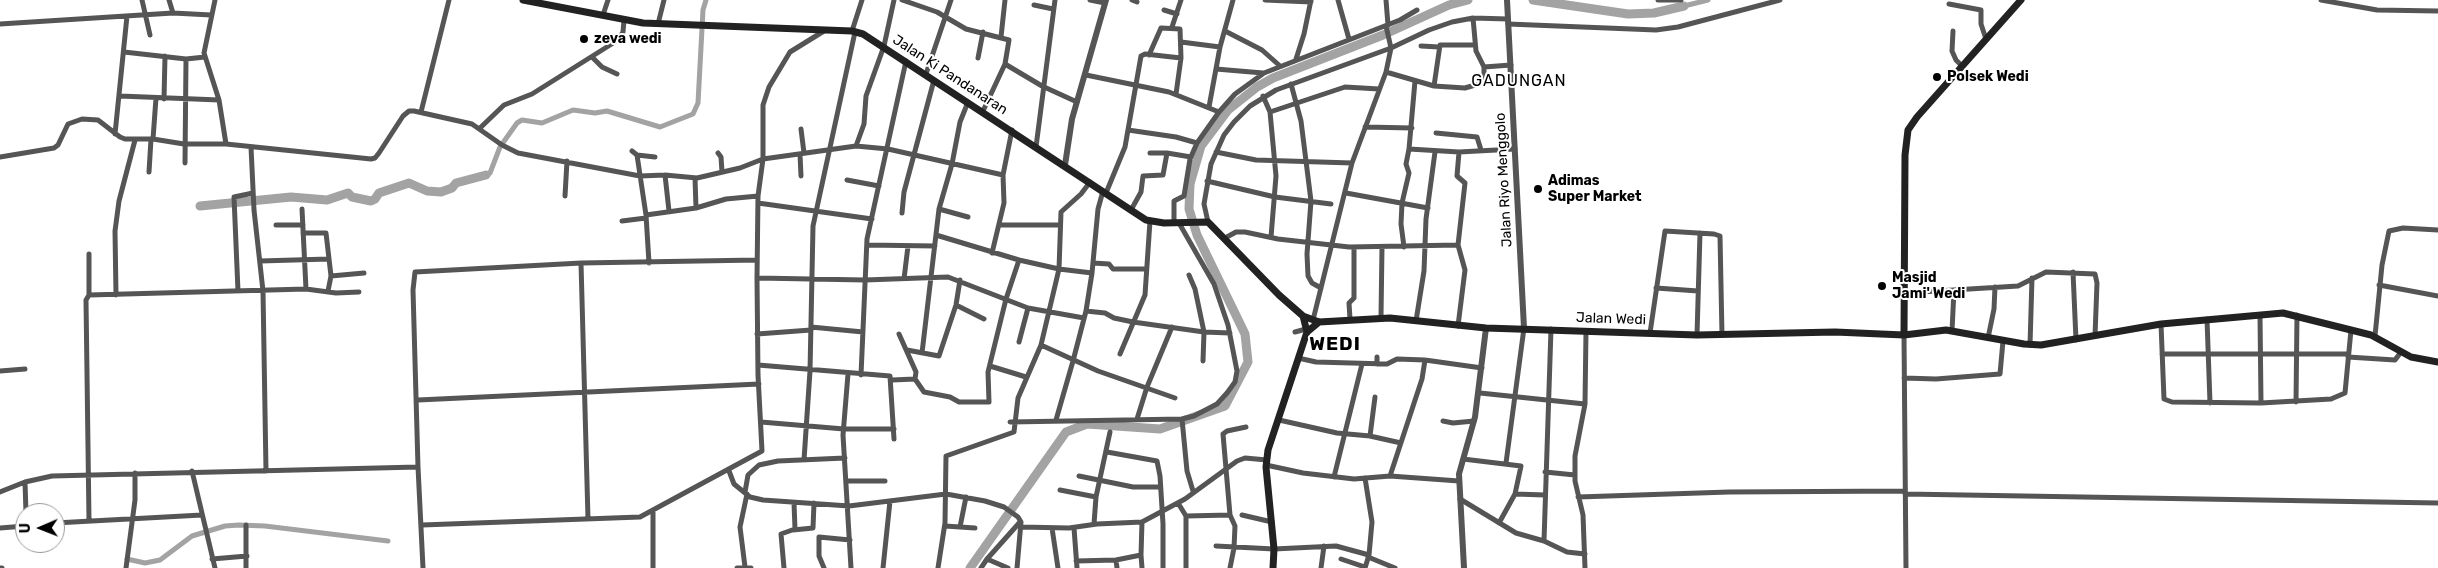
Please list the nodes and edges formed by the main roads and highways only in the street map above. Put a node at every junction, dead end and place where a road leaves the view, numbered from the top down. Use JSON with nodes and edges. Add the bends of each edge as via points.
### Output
{"nodes":[{"id":1,"x":523,"y":0,"type":"edge"},
{"id":2,"x":2021,"y":0,"type":"edge"},
{"id":3,"x":536,"y":1,"type":"edge"},
{"id":4,"x":1303,"y":316,"type":"junction"},
{"id":5,"x":1316,"y":321,"type":"junction"},
{"id":6,"x":1307,"y":331,"type":"junction"},
{"id":7,"x":1904,"y":335,"type":"junction"},
{"id":8,"x":2438,"y":362,"type":"edge"},
{"id":9,"x":1273,"y":568,"type":"edge"}],
"edges":[{"from":1,"to":3,"type":"main road","name":"Jalan Ki Pandanaran"},
{"from":2,"to":7,"type":"main road","via":[[1911,124],[1906,137]]},
{"from":3,"to":4,"type":"main road","name":"Jalan Ki Pandanaran","via":[[658,24],[853,31],[866,35],[1150,221],[1206,222]]},
{"from":4,"to":5,"type":"main road"},
{"from":4,"to":6,"type":"main road"},
{"from":5,"to":6,"type":"main road"},
{"from":5,"to":7,"type":"main road","name":"Jalan Wedi","via":[[1381,317],[1486,328],[1697,335],[1834,332]]},
{"from":6,"to":9,"type":"main road","via":[[1267,463]]},
{"from":7,"to":8,"type":"main road","name":"Jalan Wedi","via":[[1952,331],[2030,345],[2161,324],[2283,313],[2375,336],[2416,359]]}]}
